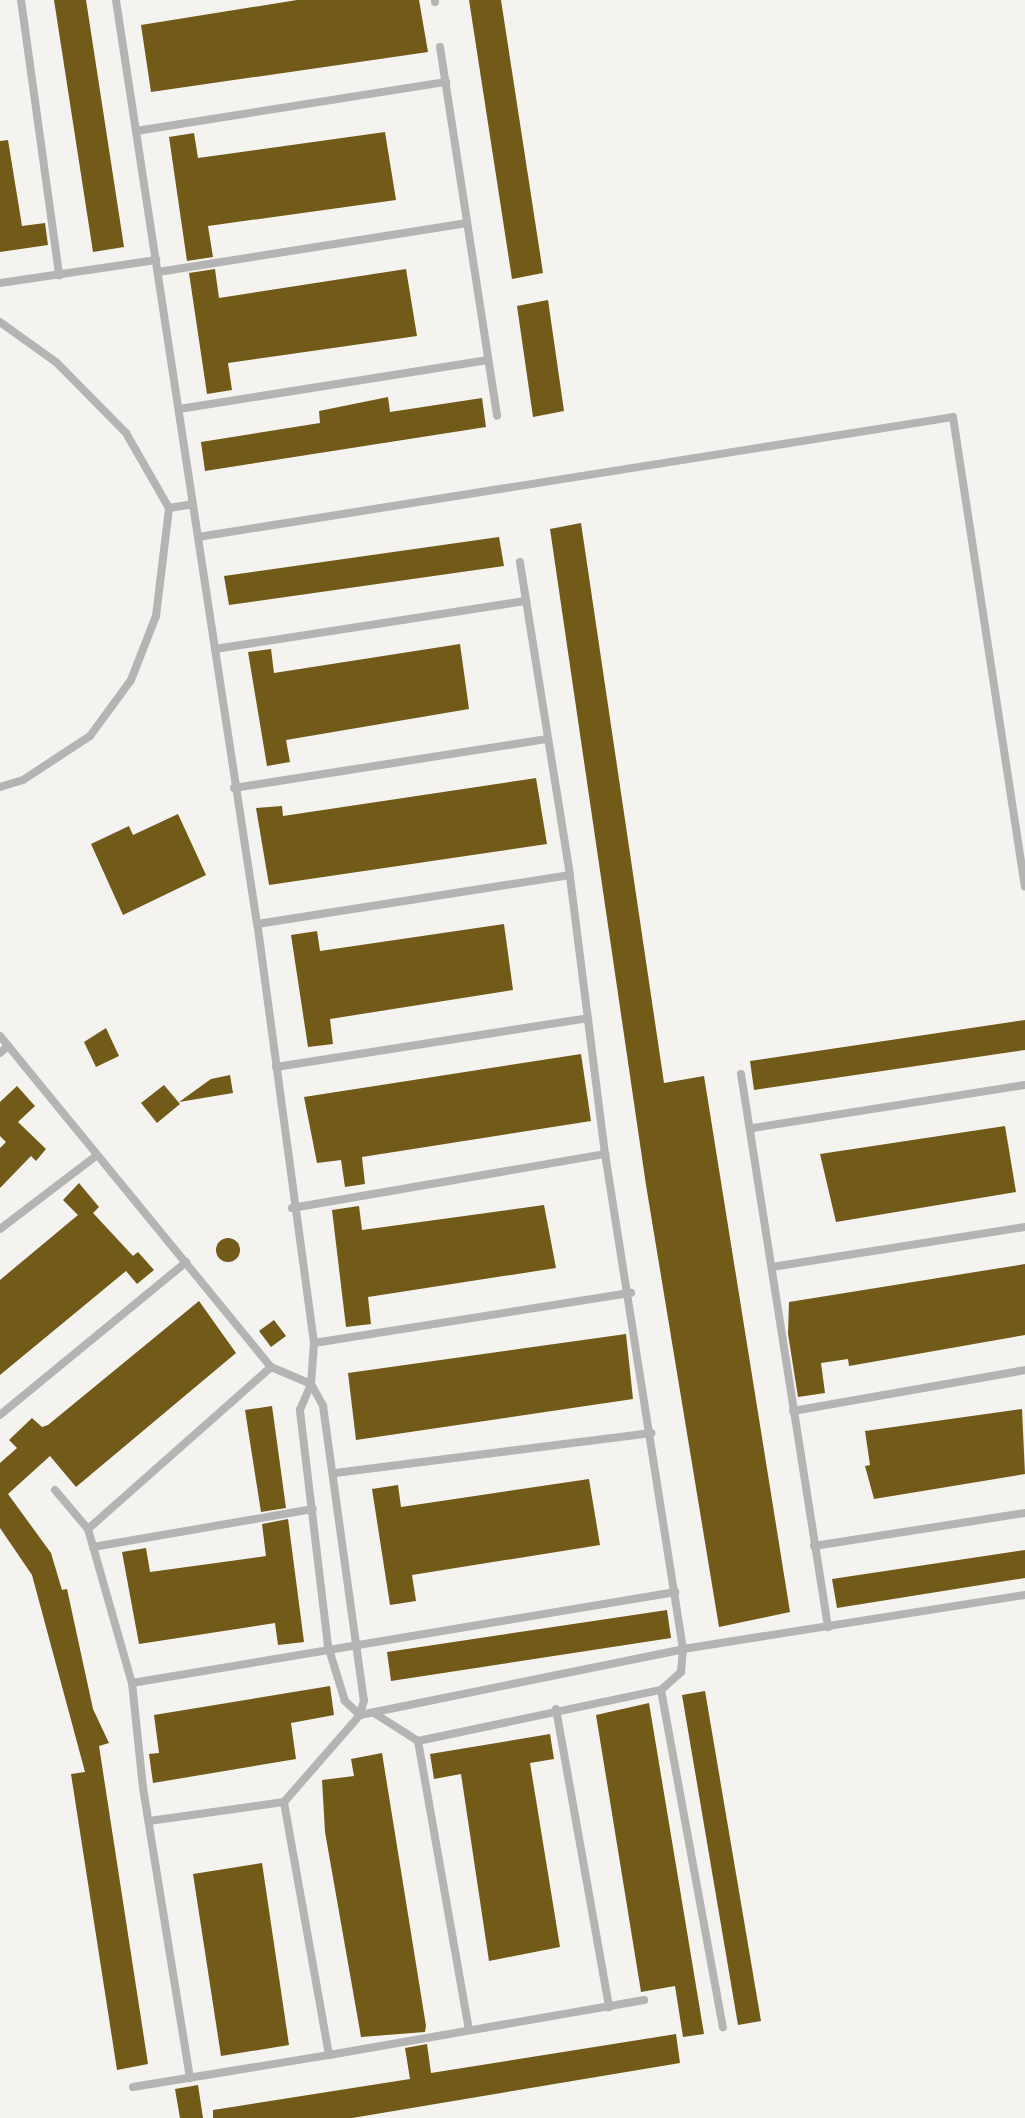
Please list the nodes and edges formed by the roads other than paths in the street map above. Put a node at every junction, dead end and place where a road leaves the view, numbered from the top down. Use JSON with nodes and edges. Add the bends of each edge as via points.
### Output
{"nodes":[{"id":1,"x":21,"y":0,"type":"edge"},
{"id":2,"x":116,"y":0,"type":"edge"},
{"id":3,"x":441,"y":46,"type":"dead end"},
{"id":4,"x":446,"y":82,"type":"junction"},
{"id":5,"x":136,"y":131,"type":"junction"},
{"id":6,"x":467,"y":223,"type":"junction"},
{"id":7,"x":156,"y":260,"type":"junction"},
{"id":8,"x":158,"y":272,"type":"junction"},
{"id":9,"x":59,"y":275,"type":"junction"},
{"id":10,"x":0,"y":283,"type":"edge"},
{"id":11,"x":0,"y":322,"type":"edge"},
{"id":12,"x":488,"y":360,"type":"junction"},
{"id":13,"x":179,"y":409,"type":"junction"},
{"id":14,"x":497,"y":416,"type":"dead end"},
{"id":15,"x":193,"y":504,"type":"junction"},
{"id":16,"x":169,"y":508,"type":"junction"},
{"id":17,"x":198,"y":537,"type":"junction"},
{"id":18,"x":520,"y":562,"type":"dead end"},
{"id":19,"x":526,"y":601,"type":"junction"},
{"id":20,"x":215,"y":649,"type":"junction"},
{"id":21,"x":546,"y":739,"type":"junction"},
{"id":22,"x":0,"y":787,"type":"edge"},
{"id":23,"x":234,"y":788,"type":"junction"},
{"id":24,"x":570,"y":875,"type":"junction"},
{"id":25,"x":1025,"y":888,"type":"edge"},
{"id":26,"x":257,"y":924,"type":"junction"},
{"id":27,"x":588,"y":1018,"type":"junction"},
{"id":28,"x":0,"y":1036,"type":"edge"},
{"id":29,"x":8,"y":1046,"type":"junction"},
{"id":30,"x":0,"y":1053,"type":"edge"},
{"id":31,"x":276,"y":1067,"type":"junction"},
{"id":32,"x":741,"y":1074,"type":"dead end"},
{"id":33,"x":1025,"y":1085,"type":"edge"},
{"id":34,"x":753,"y":1128,"type":"junction"},
{"id":35,"x":605,"y":1154,"type":"junction"},
{"id":36,"x":97,"y":1155,"type":"junction"},
{"id":37,"x":292,"y":1208,"type":"junction"},
{"id":38,"x":1025,"y":1227,"type":"edge"},
{"id":39,"x":0,"y":1229,"type":"edge"},
{"id":40,"x":186,"y":1262,"type":"junction"},
{"id":41,"x":772,"y":1267,"type":"junction"},
{"id":42,"x":631,"y":1293,"type":"junction"},
{"id":43,"x":314,"y":1343,"type":"junction"},
{"id":44,"x":271,"y":1367,"type":"junction"},
{"id":45,"x":1025,"y":1370,"type":"edge"},
{"id":46,"x":311,"y":1384,"type":"junction"},
{"id":47,"x":793,"y":1411,"type":"junction"},
{"id":48,"x":0,"y":1415,"type":"edge"},
{"id":49,"x":651,"y":1433,"type":"junction"},
{"id":50,"x":335,"y":1473,"type":"junction"},
{"id":51,"x":55,"y":1490,"type":"dead end"},
{"id":52,"x":313,"y":1509,"type":"junction"},
{"id":53,"x":1025,"y":1512,"type":"edge"},
{"id":54,"x":88,"y":1529,"type":"junction"},
{"id":55,"x":814,"y":1546,"type":"junction"},
{"id":56,"x":93,"y":1547,"type":"junction"},
{"id":57,"x":675,"y":1592,"type":"junction"},
{"id":58,"x":1025,"y":1594,"type":"edge"},
{"id":59,"x":828,"y":1627,"type":"junction"},
{"id":60,"x":353,"y":1642,"type":"junction"},
{"id":61,"x":328,"y":1646,"type":"junction"},
{"id":62,"x":683,"y":1649,"type":"junction"},
{"id":63,"x":132,"y":1683,"type":"junction"},
{"id":64,"x":661,"y":1689,"type":"junction"},
{"id":65,"x":556,"y":1709,"type":"junction"},
{"id":66,"x":374,"y":1713,"type":"junction"},
{"id":67,"x":360,"y":1715,"type":"junction"},
{"id":68,"x":418,"y":1741,"type":"junction"},
{"id":69,"x":284,"y":1802,"type":"junction"},
{"id":70,"x":149,"y":1821,"type":"junction"},
{"id":71,"x":644,"y":2000,"type":"dead end"},
{"id":72,"x":609,"y":2007,"type":"junction"},
{"id":73,"x":723,"y":2027,"type":"dead end"},
{"id":74,"x":469,"y":2030,"type":"junction"},
{"id":75,"x":329,"y":2055,"type":"junction"},
{"id":76,"x":190,"y":2078,"type":"junction"},
{"id":77,"x":133,"y":2087,"type":"dead end"}],
"edges":[{"from":1,"to":9,"type":"lane"},
{"from":2,"to":5,"type":"lane"},
{"from":3,"to":4,"type":"lane"},
{"from":4,"to":5,"type":"lane"},
{"from":4,"to":6,"type":"lane"},
{"from":5,"to":7,"type":"lane"},
{"from":6,"to":8,"type":"lane"},
{"from":6,"to":12,"type":"lane"},
{"from":7,"to":8,"type":"lane"},
{"from":7,"to":9,"type":"lane"},
{"from":8,"to":13,"type":"lane"},
{"from":9,"to":10,"type":"lane"},
{"from":11,"to":16,"type":"lane","via":[[57,363],[126,433]]},
{"from":12,"to":13,"type":"lane"},
{"from":12,"to":14,"type":"lane"},
{"from":13,"to":15,"type":"lane"},
{"from":15,"to":16,"type":"lane"},
{"from":15,"to":17,"type":"lane"},
{"from":16,"to":22,"type":"lane","via":[[156,616],[131,680],[90,736],[23,780]]},
{"from":17,"to":20,"type":"lane"},
{"from":17,"to":25,"type":"lane","via":[[953,417]]},
{"from":18,"to":19,"type":"lane"},
{"from":19,"to":20,"type":"lane"},
{"from":19,"to":21,"type":"lane"},
{"from":20,"to":23,"type":"lane"},
{"from":21,"to":23,"type":"lane"},
{"from":21,"to":24,"type":"lane"},
{"from":23,"to":26,"type":"lane"},
{"from":24,"to":26,"type":"lane"},
{"from":24,"to":27,"type":"lane"},
{"from":26,"to":31,"type":"lane"},
{"from":27,"to":31,"type":"lane"},
{"from":27,"to":35,"type":"lane"},
{"from":28,"to":29,"type":"lane"},
{"from":29,"to":30,"type":"lane"},
{"from":29,"to":36,"type":"lane"},
{"from":31,"to":37,"type":"lane"},
{"from":32,"to":34,"type":"lane"},
{"from":33,"to":34,"type":"lane"},
{"from":34,"to":41,"type":"lane"},
{"from":35,"to":37,"type":"lane"},
{"from":35,"to":42,"type":"lane"},
{"from":36,"to":39,"type":"lane"},
{"from":36,"to":40,"type":"lane"},
{"from":37,"to":43,"type":"lane"},
{"from":38,"to":41,"type":"lane"},
{"from":40,"to":44,"type":"lane"},
{"from":40,"to":48,"type":"lane"},
{"from":41,"to":47,"type":"lane"},
{"from":42,"to":43,"type":"lane"},
{"from":42,"to":49,"type":"lane"},
{"from":43,"to":46,"type":"lane"},
{"from":44,"to":46,"type":"lane"},
{"from":44,"to":54,"type":"lane"},
{"from":45,"to":47,"type":"lane"},
{"from":46,"to":50,"type":"lane","via":[[323,1406]]},
{"from":46,"to":52,"type":"lane","via":[[300,1410]]},
{"from":47,"to":55,"type":"lane"},
{"from":49,"to":50,"type":"lane"},
{"from":49,"to":57,"type":"lane"},
{"from":50,"to":60,"type":"lane"},
{"from":51,"to":54,"type":"lane"},
{"from":52,"to":56,"type":"lane"},
{"from":52,"to":61,"type":"lane"},
{"from":53,"to":55,"type":"lane"},
{"from":54,"to":56,"type":"lane"},
{"from":55,"to":59,"type":"lane"},
{"from":56,"to":63,"type":"lane"},
{"from":57,"to":60,"type":"lane"},
{"from":57,"to":62,"type":"lane"},
{"from":58,"to":59,"type":"lane"},
{"from":59,"to":62,"type":"lane"},
{"from":60,"to":61,"type":"lane"},
{"from":60,"to":67,"type":"lane","via":[[364,1700]]},
{"from":61,"to":63,"type":"lane"},
{"from":61,"to":67,"type":"lane","via":[[345,1701]]},
{"from":62,"to":64,"type":"lane","via":[[681,1672]]},
{"from":62,"to":66,"type":"lane"},
{"from":63,"to":70,"type":"lane"},
{"from":64,"to":65,"type":"lane"},
{"from":64,"to":73,"type":"lane"},
{"from":65,"to":68,"type":"lane"},
{"from":65,"to":72,"type":"lane"},
{"from":66,"to":67,"type":"lane"},
{"from":66,"to":68,"type":"lane"},
{"from":67,"to":69,"type":"lane"},
{"from":68,"to":74,"type":"lane"},
{"from":69,"to":70,"type":"lane"},
{"from":69,"to":75,"type":"lane"},
{"from":70,"to":76,"type":"lane"},
{"from":71,"to":72,"type":"lane"},
{"from":72,"to":74,"type":"lane"},
{"from":74,"to":75,"type":"lane"},
{"from":75,"to":76,"type":"lane"},
{"from":76,"to":77,"type":"lane"}]}
